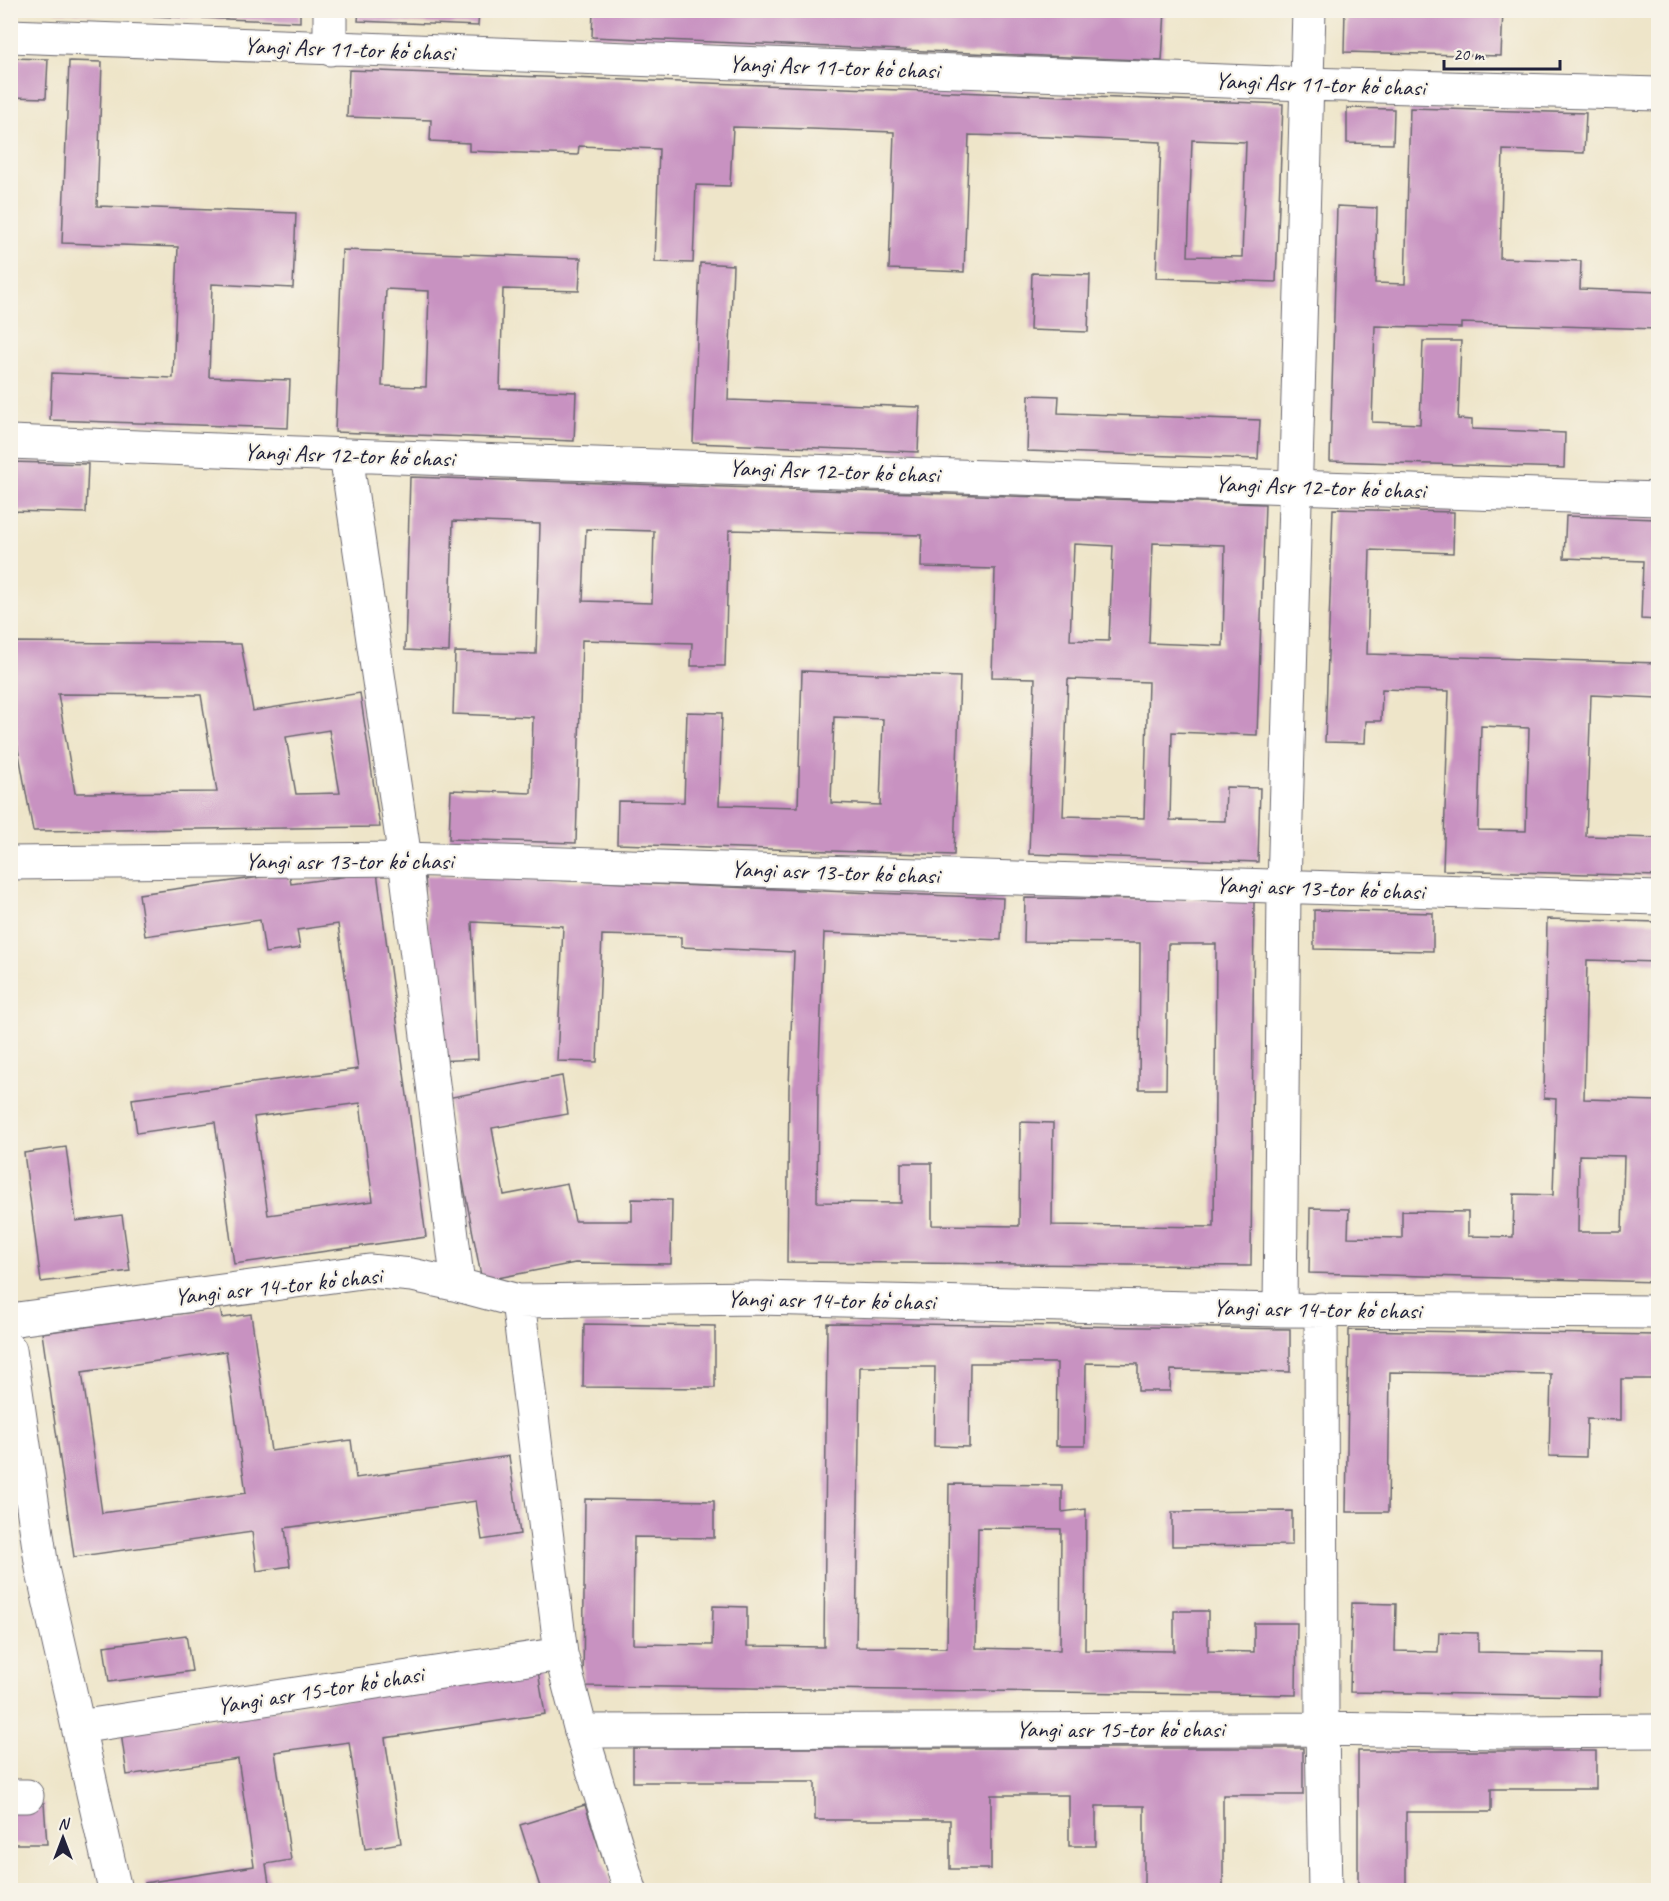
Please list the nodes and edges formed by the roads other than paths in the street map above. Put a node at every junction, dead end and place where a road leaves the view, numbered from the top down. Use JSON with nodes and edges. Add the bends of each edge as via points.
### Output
{"nodes":[{"id":1,"x":330,"y":10,"type":"edge"},
{"id":2,"x":1309,"y":10,"type":"edge"},
{"id":3,"x":10,"y":36,"type":"edge"},
{"id":4,"x":330,"y":49,"type":"junction"},
{"id":5,"x":1307,"y":84,"type":"junction"},
{"id":6,"x":1659,"y":94,"type":"edge"},
{"id":7,"x":10,"y":442,"type":"edge"},
{"id":8,"x":346,"y":455,"type":"junction"},
{"id":9,"x":1295,"y":486,"type":"junction"},
{"id":10,"x":1659,"y":499,"type":"edge"},
{"id":11,"x":405,"y":859,"type":"junction"},
{"id":12,"x":10,"y":863,"type":"edge"},
{"id":13,"x":1284,"y":887,"type":"junction"},
{"id":14,"x":1659,"y":898,"type":"edge"},
{"id":15,"x":458,"y":1285,"type":"junction"},
{"id":16,"x":518,"y":1301,"type":"junction"},
{"id":17,"x":1321,"y":1309,"type":"junction"},
{"id":18,"x":1280,"y":1310,"type":"junction"},
{"id":19,"x":1659,"y":1312,"type":"edge"},
{"id":20,"x":10,"y":1320,"type":"edge"},
{"id":21,"x":10,"y":1350,"type":"edge"},
{"id":22,"x":561,"y":1654,"type":"junction"},
{"id":23,"x":78,"y":1727,"type":"junction"},
{"id":24,"x":1322,"y":1729,"type":"junction"},
{"id":25,"x":581,"y":1731,"type":"junction"},
{"id":26,"x":1659,"y":1731,"type":"edge"},
{"id":27,"x":115,"y":1890,"type":"edge"},
{"id":28,"x":630,"y":1890,"type":"edge"},
{"id":29,"x":1325,"y":1890,"type":"edge"}],
"edges":[{"from":1,"to":4,"type":"street"},
{"from":2,"to":5,"type":"street"},
{"from":3,"to":4,"type":"street","name":"Yangi Asr 11-tor koʻchasi"},
{"from":4,"to":5,"type":"street","name":"Yangi Asr 11-tor koʻchasi"},
{"from":5,"to":6,"type":"street","name":"Yangi Asr 11-tor koʻchasi"},
{"from":5,"to":9,"type":"street"},
{"from":7,"to":8,"type":"street","name":"Yangi Asr 12-tor koʻchasi"},
{"from":8,"to":9,"type":"street","name":"Yangi Asr 12-tor koʻchasi"},
{"from":8,"to":11,"type":"street"},
{"from":9,"to":10,"type":"street","name":"Yangi Asr 12-tor koʻchasi"},
{"from":9,"to":13,"type":"street"},
{"from":11,"to":12,"type":"street","name":"Yangi asr 13-tor koʻchasi"},
{"from":11,"to":13,"type":"street","name":"Yangi asr 13-tor koʻchasi"},
{"from":11,"to":15,"type":"street"},
{"from":13,"to":14,"type":"street","name":"Yangi asr 13-tor koʻchasi"},
{"from":13,"to":18,"type":"street"},
{"from":15,"to":16,"type":"street","name":"Yangi asr 14-tor koʻchasi"},
{"from":15,"to":20,"type":"street","name":"Yangi asr 14-tor koʻchasi","via":[[369,1271]]},
{"from":16,"to":18,"type":"street","name":"Yangi asr 14-tor koʻchasi","via":[[757,1298]]},
{"from":16,"to":22,"type":"street"},
{"from":17,"to":18,"type":"street","name":"Yangi asr 14-tor koʻchasi"},
{"from":17,"to":19,"type":"street","name":"Yangi asr 14-tor koʻchasi"},
{"from":17,"to":24,"type":"street"},
{"from":21,"to":23,"type":"street","via":[[42,1568]]},
{"from":22,"to":23,"type":"street","name":"Yangi asr 15-tor koʻchasi"},
{"from":22,"to":25,"type":"street"},
{"from":23,"to":27,"type":"street"},
{"from":24,"to":25,"type":"street","name":"Yangi asr 15-tor koʻchasi"},
{"from":24,"to":26,"type":"street","name":"Yangi asr 15-tor koʻchasi"},
{"from":24,"to":29,"type":"street"},
{"from":25,"to":28,"type":"street"}]}
